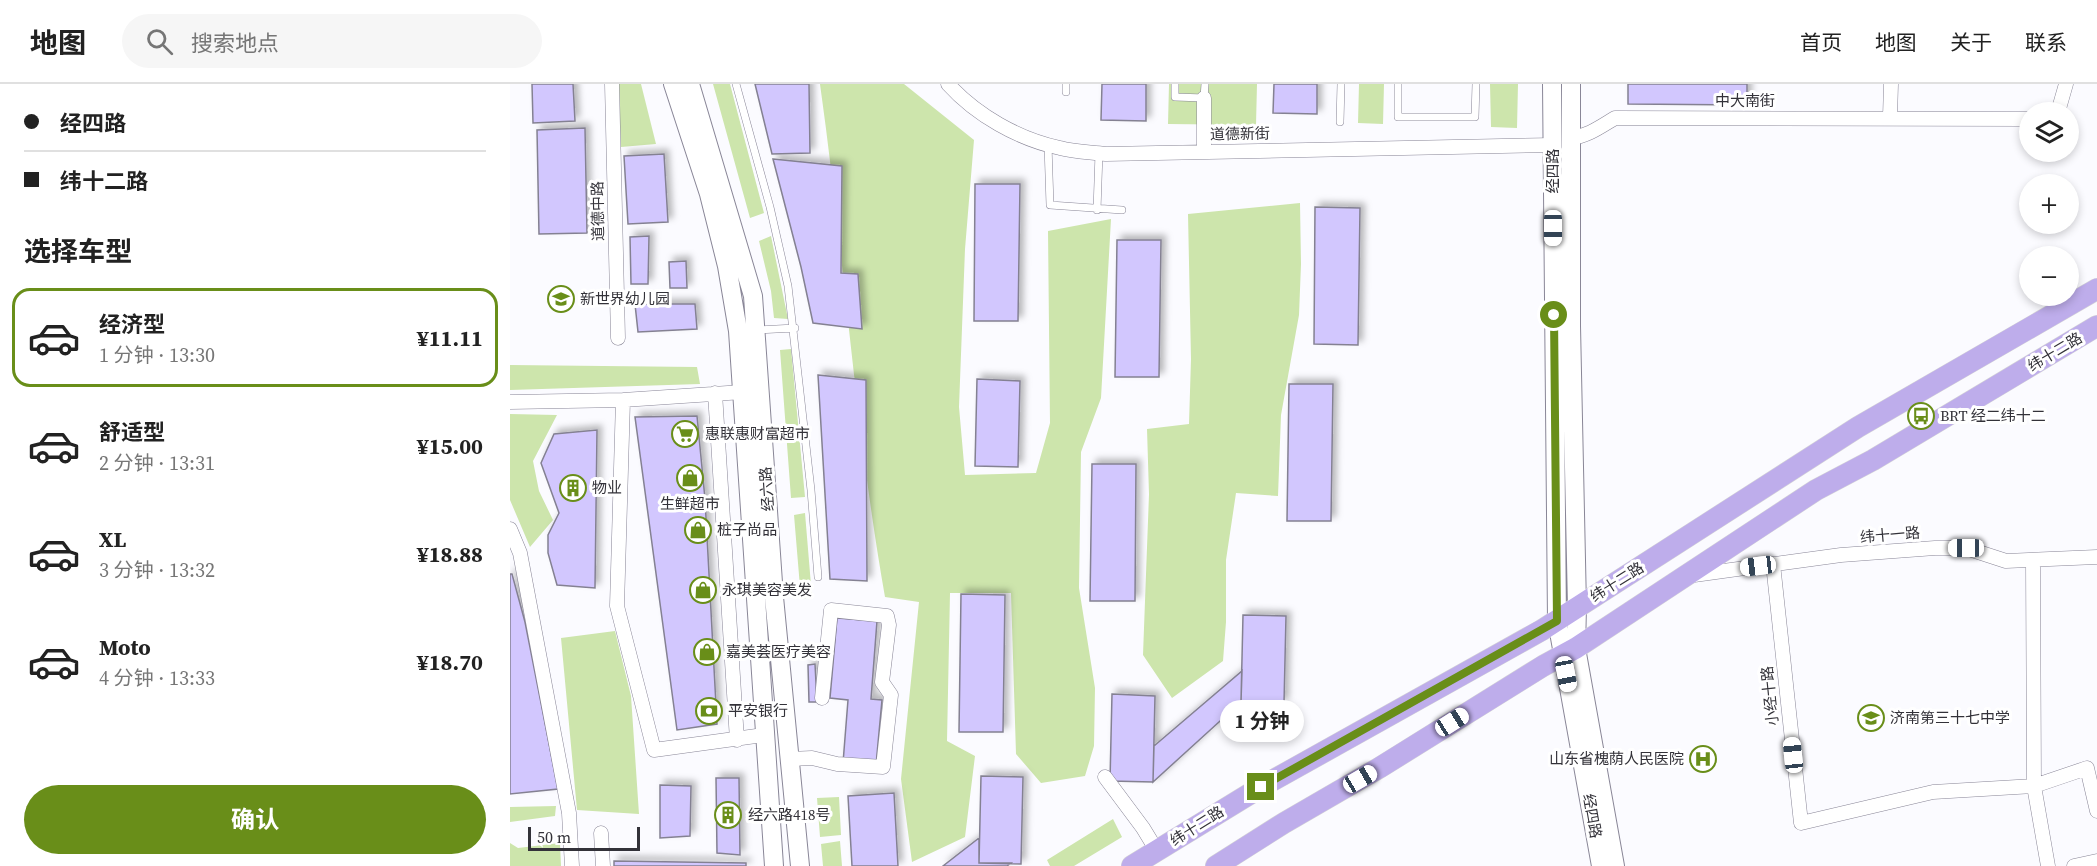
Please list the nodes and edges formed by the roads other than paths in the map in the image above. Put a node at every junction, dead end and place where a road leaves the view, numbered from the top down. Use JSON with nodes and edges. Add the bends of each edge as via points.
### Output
{"nodes":[{"id":1,"x":612,"y":84,"type":"edge"},
{"id":2,"x":673,"y":84,"type":"edge"},
{"id":3,"x":690,"y":84,"type":"edge"},
{"id":4,"x":736,"y":84,"type":"edge"},
{"id":5,"x":948,"y":84,"type":"edge"},
{"id":6,"x":1175,"y":84,"type":"edge"},
{"id":7,"x":1341,"y":84,"type":"edge"},
{"id":8,"x":1398,"y":84,"type":"edge"},
{"id":9,"x":1476,"y":84,"type":"edge"},
{"id":10,"x":1552,"y":84,"type":"edge"},
{"id":11,"x":1571,"y":84,"type":"edge"},
{"id":12,"x":1891,"y":84,"type":"edge"},
{"id":13,"x":2066,"y":84,"type":"edge"},
{"id":14,"x":1204,"y":91,"type":"edge"},
{"id":15,"x":2061,"y":102,"type":"edge"},
{"id":16,"x":1890,"y":117,"type":"junction"},
{"id":17,"x":2019,"y":119,"type":"edge"},
{"id":18,"x":1340,"y":122,"type":"dead end"},
{"id":19,"x":1571,"y":138,"type":"junction"},
{"id":20,"x":1048,"y":144,"type":"junction"},
{"id":21,"x":1553,"y":145,"type":"junction"},
{"id":22,"x":1204,"y":151,"type":"junction"},
{"id":23,"x":1099,"y":153,"type":"junction"},
{"id":24,"x":1097,"y":210,"type":"junction"},
{"id":25,"x":1122,"y":210,"type":"dead end"},
{"id":26,"x":2097,"y":289,"type":"edge"},
{"id":27,"x":2097,"y":326,"type":"edge"},
{"id":28,"x":796,"y":328,"type":"junction"},
{"id":29,"x":756,"y":330,"type":"junction"},
{"id":30,"x":618,"y":338,"type":"dead end"},
{"id":31,"x":743,"y":392,"type":"junction"},
{"id":32,"x":715,"y":393,"type":"junction"},
{"id":33,"x":622,"y":400,"type":"junction"},
{"id":34,"x":510,"y":402,"type":"edge"},
{"id":35,"x":510,"y":529,"type":"edge"},
{"id":36,"x":2097,"y":557,"type":"edge"},
{"id":37,"x":2033,"y":560,"type":"junction"},
{"id":38,"x":1773,"y":564,"type":"junction"},
{"id":39,"x":1686,"y":576,"type":"junction"},
{"id":40,"x":818,"y":577,"type":"dead end"},
{"id":41,"x":1577,"y":607,"type":"junction"},
{"id":42,"x":1557,"y":621,"type":"junction"},
{"id":43,"x":1569,"y":652,"type":"junction"},
{"id":44,"x":822,"y":698,"type":"dead end"},
{"id":45,"x":764,"y":735,"type":"junction"},
{"id":46,"x":737,"y":740,"type":"junction"},
{"id":47,"x":790,"y":759,"type":"junction"},
{"id":48,"x":1105,"y":777,"type":"dead end"},
{"id":49,"x":2034,"y":786,"type":"junction"},
{"id":50,"x":2097,"y":811,"type":"edge"},
{"id":51,"x":601,"y":833,"type":"dead end"},
{"id":52,"x":1157,"y":851,"type":"junction"},
{"id":53,"x":2097,"y":861,"type":"edge"},
{"id":54,"x":572,"y":866,"type":"edge"},
{"id":55,"x":603,"y":866,"type":"edge"},
{"id":56,"x":774,"y":866,"type":"edge"},
{"id":57,"x":800,"y":866,"type":"edge"},
{"id":58,"x":1132,"y":866,"type":"edge"},
{"id":59,"x":1216,"y":866,"type":"edge"},
{"id":60,"x":1601,"y":866,"type":"edge"},
{"id":61,"x":1615,"y":866,"type":"edge"},
{"id":62,"x":2048,"y":866,"type":"edge"},
{"id":63,"x":2074,"y":866,"type":"edge"}],
"edges":[{"from":1,"to":30,"type":"street","name":"道德中路"},
{"from":2,"to":31,"type":"main road","name":"经六路","via":[[709,194],[727,266]]},
{"from":3,"to":29,"type":"main road","name":"经六路","via":[[753,296]]},
{"from":4,"to":28,"type":"lane","via":[[770,207]]},
{"from":5,"to":20,"type":"street","name":"道德新街","via":[[959,97],[1010,132]]},
{"from":6,"to":14,"type":"lane","via":[[1175,97]]},
{"from":7,"to":18,"type":"lane"},
{"from":8,"to":9,"type":"lane","via":[[1398,117],[1474,117]]},
{"from":10,"to":21,"type":"main road","name":"经四路"},
{"from":11,"to":19,"type":"main road","name":"经四路"},
{"from":12,"to":16,"type":"street"},
{"from":13,"to":15,"type":"street"},
{"from":14,"to":22,"type":"street"},
{"from":16,"to":17,"type":"street","name":"中大南街"},
{"from":16,"to":19,"type":"street","name":"中大南街","via":[[1615,118],[1584,136]]},
{"from":19,"to":41,"type":"main road","name":"经四路"},
{"from":20,"to":23,"type":"street","name":"道德新街"},
{"from":20,"to":24,"type":"lane","via":[[1050,205]]},
{"from":21,"to":22,"type":"street","name":"道德新街"},
{"from":21,"to":42,"type":"main road","name":"经四路"},
{"from":22,"to":23,"type":"street","name":"道德新街"},
{"from":23,"to":24,"type":"lane"},
{"from":24,"to":25,"type":"lane"},
{"from":26,"to":41,"type":"main road","name":"纬十二路","via":[[1858,427]]},
{"from":27,"to":39,"type":"main road","name":"纬十二路","via":[[1816,490]]},
{"from":28,"to":29,"type":"lane"},
{"from":28,"to":40,"type":"lane"},
{"from":29,"to":47,"type":"main road","name":"经六路","via":[[774,597]]},
{"from":31,"to":32,"type":"street"},
{"from":31,"to":45,"type":"main road","name":"经六路"},
{"from":32,"to":33,"type":"street"},
{"from":32,"to":46,"type":"street"},
{"from":33,"to":34,"type":"street"},
{"from":33,"to":46,"type":"street","via":[[617,606],[654,750]]},
{"from":35,"to":54,"type":"street","via":[[520,553],[569,813]]},
{"from":36,"to":37,"type":"street","name":"纬十一路"},
{"from":37,"to":38,"type":"street","name":"纬十一路","via":[[2006,561],[1966,548],[1935,548]]},
{"from":37,"to":49,"type":"street"},
{"from":38,"to":39,"type":"street","name":"纬十一路"},
{"from":38,"to":49,"type":"street","name":"小经十路","via":[[1801,823],[1933,792]]},
{"from":39,"to":43,"type":"main road","name":"纬十二路"},
{"from":41,"to":42,"type":"main road","name":"纬十二路"},
{"from":41,"to":43,"type":"main road","name":"经四路"},
{"from":42,"to":43,"type":"main road","name":"经四路"},
{"from":42,"to":52,"type":"main road","name":"纬十二路","via":[[1261,787]]},
{"from":43,"to":59,"type":"main road","name":"纬十二路"},
{"from":43,"to":60,"type":"main road","name":"经四路"},
{"from":43,"to":61,"type":"main road","name":"经四路"},
{"from":44,"to":47,"type":"street","via":[[831,610],[887,616],[882,682],[891,695],[883,767]]},
{"from":45,"to":46,"type":"street"},
{"from":45,"to":56,"type":"main road","name":"经六路"},
{"from":47,"to":57,"type":"main road","name":"经六路"},
{"from":48,"to":52,"type":"street"},
{"from":49,"to":50,"type":"street","via":[[2087,768]]},
{"from":49,"to":62,"type":"street"},
{"from":51,"to":55,"type":"street"},
{"from":52,"to":58,"type":"main road","name":"纬十二路"},
{"from":53,"to":63,"type":"street"}]}
